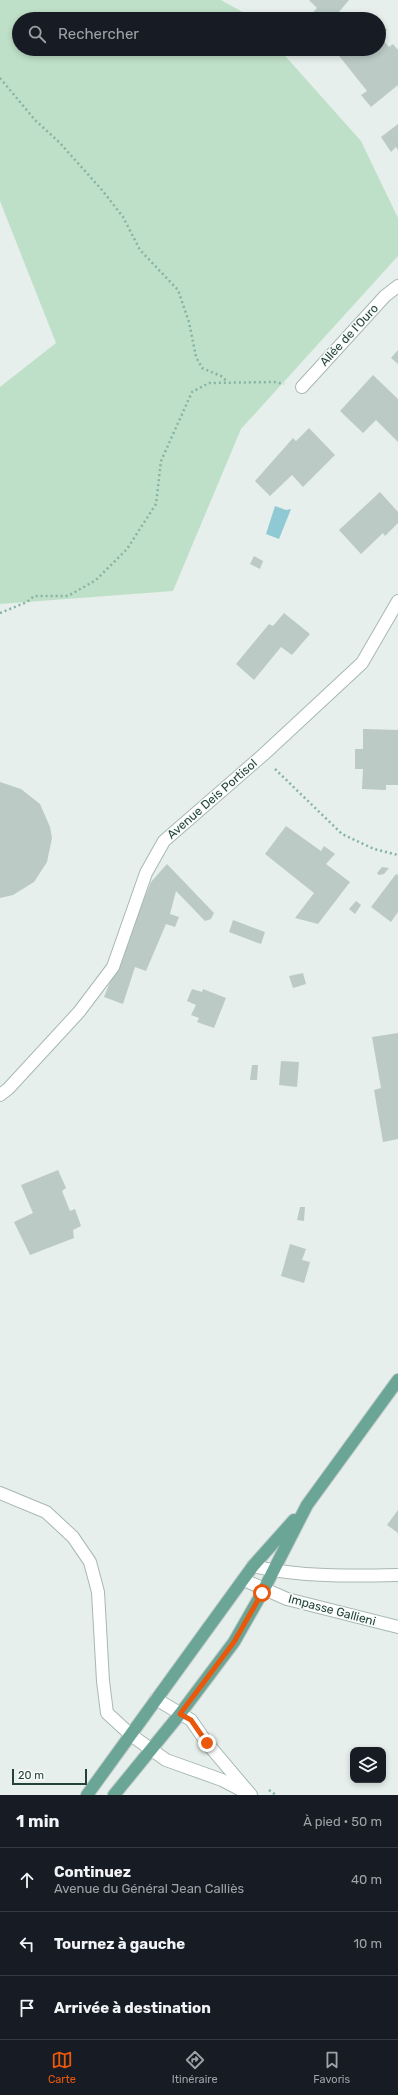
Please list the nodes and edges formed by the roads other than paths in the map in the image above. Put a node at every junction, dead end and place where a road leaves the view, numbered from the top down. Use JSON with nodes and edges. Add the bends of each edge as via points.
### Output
{"nodes":[{"id":1,"x":398,"y":286,"type":"edge"},
{"id":2,"x":302,"y":387,"type":"road end"},
{"id":3,"x":398,"y":601,"type":"edge"},
{"id":4,"x":0,"y":1095,"type":"edge"},
{"id":5,"x":398,"y":1380,"type":"edge"},
{"id":6,"x":0,"y":1493,"type":"edge"},
{"id":7,"x":307,"y":1505,"type":"junction"},
{"id":8,"x":254,"y":1566,"type":"junction"},
{"id":9,"x":273,"y":1571,"type":"junction"},
{"id":10,"x":398,"y":1575,"type":"edge"},
{"id":11,"x":244,"y":1580,"type":"junction"},
{"id":12,"x":264,"y":1588,"type":"junction"},
{"id":13,"x":398,"y":1627,"type":"edge"},
{"id":14,"x":156,"y":1699,"type":"junction"},
{"id":15,"x":180,"y":1714,"type":"junction"},
{"id":16,"x":131,"y":1735,"type":"junction"},
{"id":17,"x":151,"y":1750,"type":"junction"},
{"id":18,"x":87,"y":1795,"type":"edge"},
{"id":19,"x":114,"y":1795,"type":"edge"},
{"id":20,"x":250,"y":1795,"type":"edge"}],
"edges":[{"from":1,"to":2,"type":"street","name":"Allée de l'Ouro","via":[[385,296]]},
{"from":3,"to":4,"type":"street","name":"Avenue Deis Portisol","via":[[362,663],[263,755],[164,841],[146,873],[113,967],[78,1012]]},
{"from":5,"to":7,"type":"main road"},
{"from":6,"to":16,"type":"street","via":[[46,1512],[73,1537],[90,1562],[98,1592],[107,1713]]},
{"from":7,"to":8,"type":"main road"},
{"from":7,"to":9,"type":"main road"},
{"from":8,"to":9,"type":"street"},
{"from":8,"to":11,"type":"main road"},
{"from":9,"to":10,"type":"street","via":[[352,1576]]},
{"from":9,"to":12,"type":"main road"},
{"from":11,"to":12,"type":"street","name":"Impasse Gallieni"},
{"from":11,"to":14,"type":"main road"},
{"from":12,"to":13,"type":"street","name":"Impasse Gallieni","via":[[287,1599]]},
{"from":12,"to":15,"type":"main road","via":[[234,1642]]},
{"from":14,"to":15,"type":"street"},
{"from":14,"to":16,"type":"main road"},
{"from":15,"to":17,"type":"main road"},
{"from":15,"to":20,"type":"street","via":[[191,1720]]},
{"from":16,"to":17,"type":"street"},
{"from":16,"to":18,"type":"main road"},
{"from":17,"to":19,"type":"main road"},
{"from":17,"to":20,"type":"street","via":[[166,1760],[222,1780]]}]}
